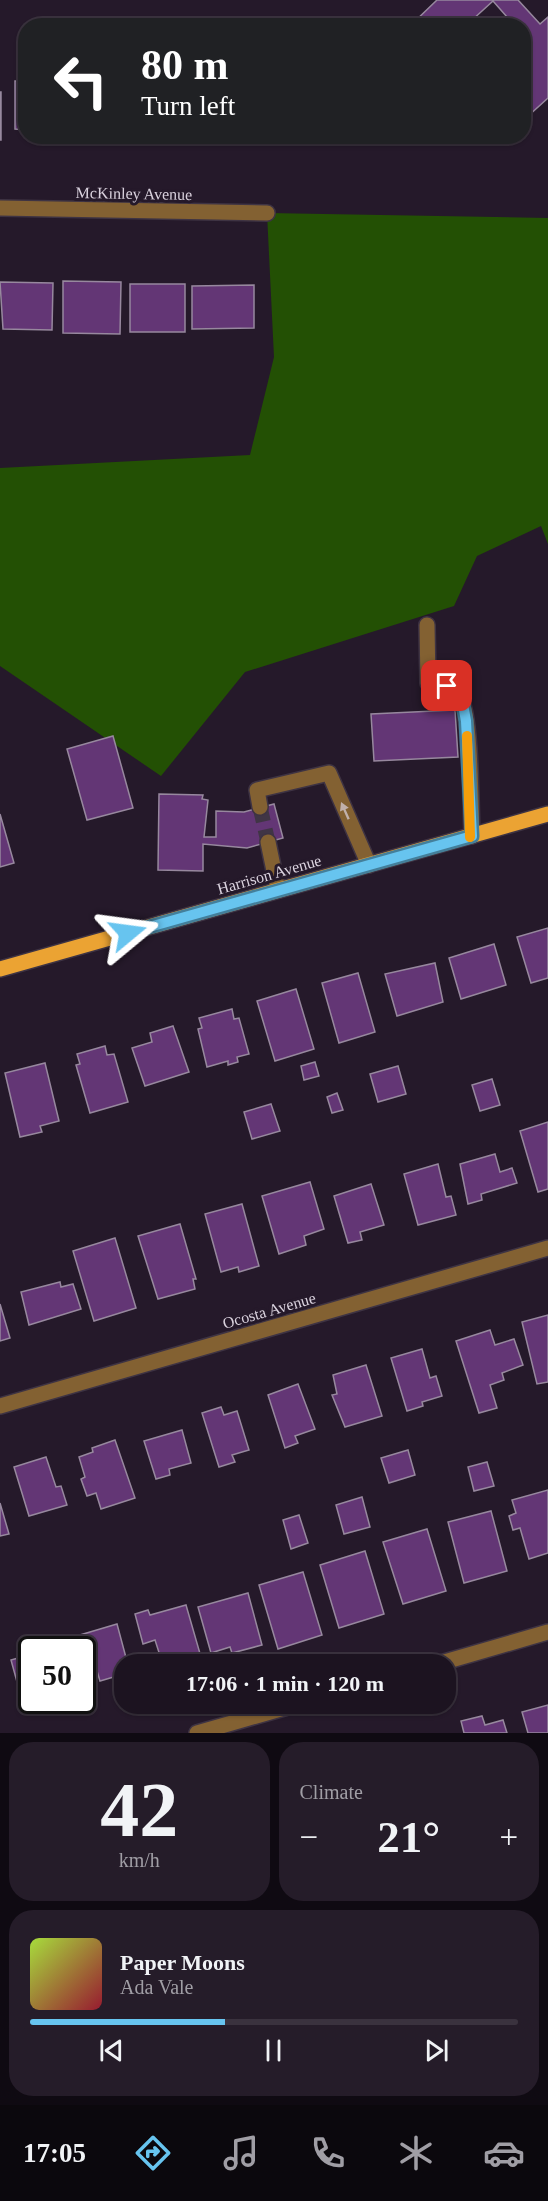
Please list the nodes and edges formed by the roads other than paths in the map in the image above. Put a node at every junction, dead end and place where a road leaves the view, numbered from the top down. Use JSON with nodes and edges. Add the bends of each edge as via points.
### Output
{"nodes":[{"id":1,"x":0,"y":208,"type":"edge"},
{"id":2,"x":267,"y":213,"type":"dead end"},
{"id":3,"x":427,"y":625,"type":"dead end"},
{"id":4,"x":260,"y":807,"type":"tunnel mouth"},
{"id":5,"x":548,"y":814,"type":"edge"},
{"id":6,"x":472,"y":836,"type":"junction"},
{"id":7,"x":268,"y":842,"type":"tunnel mouth"},
{"id":8,"x":369,"y":865,"type":"junction"},
{"id":9,"x":278,"y":890,"type":"junction"},
{"id":10,"x":0,"y":969,"type":"edge"},
{"id":11,"x":548,"y":1248,"type":"edge"},
{"id":12,"x":0,"y":1406,"type":"edge"},
{"id":13,"x":548,"y":1632,"type":"edge"},
{"id":14,"x":456,"y":1659,"type":"edge"},
{"id":15,"x":263,"y":1714,"type":"edge"},
{"id":16,"x":197,"y":1733,"type":"edge"}],
"edges":[{"from":1,"to":2,"type":"street","name":"McKinley Avenue"},
{"from":3,"to":6,"type":"street","via":[[428,683],[447,686],[462,699]]},
{"from":8,"to":4,"type":"street","one_way":true,"via":[[329,773],[257,790]]},
{"from":5,"to":6,"type":"main road","name":"Harrison Avenue"},
{"from":6,"to":8,"type":"main road","name":"Harrison Avenue"},
{"from":7,"to":9,"type":"street"},
{"from":8,"to":9,"type":"main road","name":"Harrison Avenue"},
{"from":9,"to":10,"type":"main road","name":"Harrison Avenue"},
{"from":11,"to":12,"type":"street","name":"Ocosta Avenue"},
{"from":13,"to":14,"type":"street"},
{"from":15,"to":16,"type":"street"}]}
